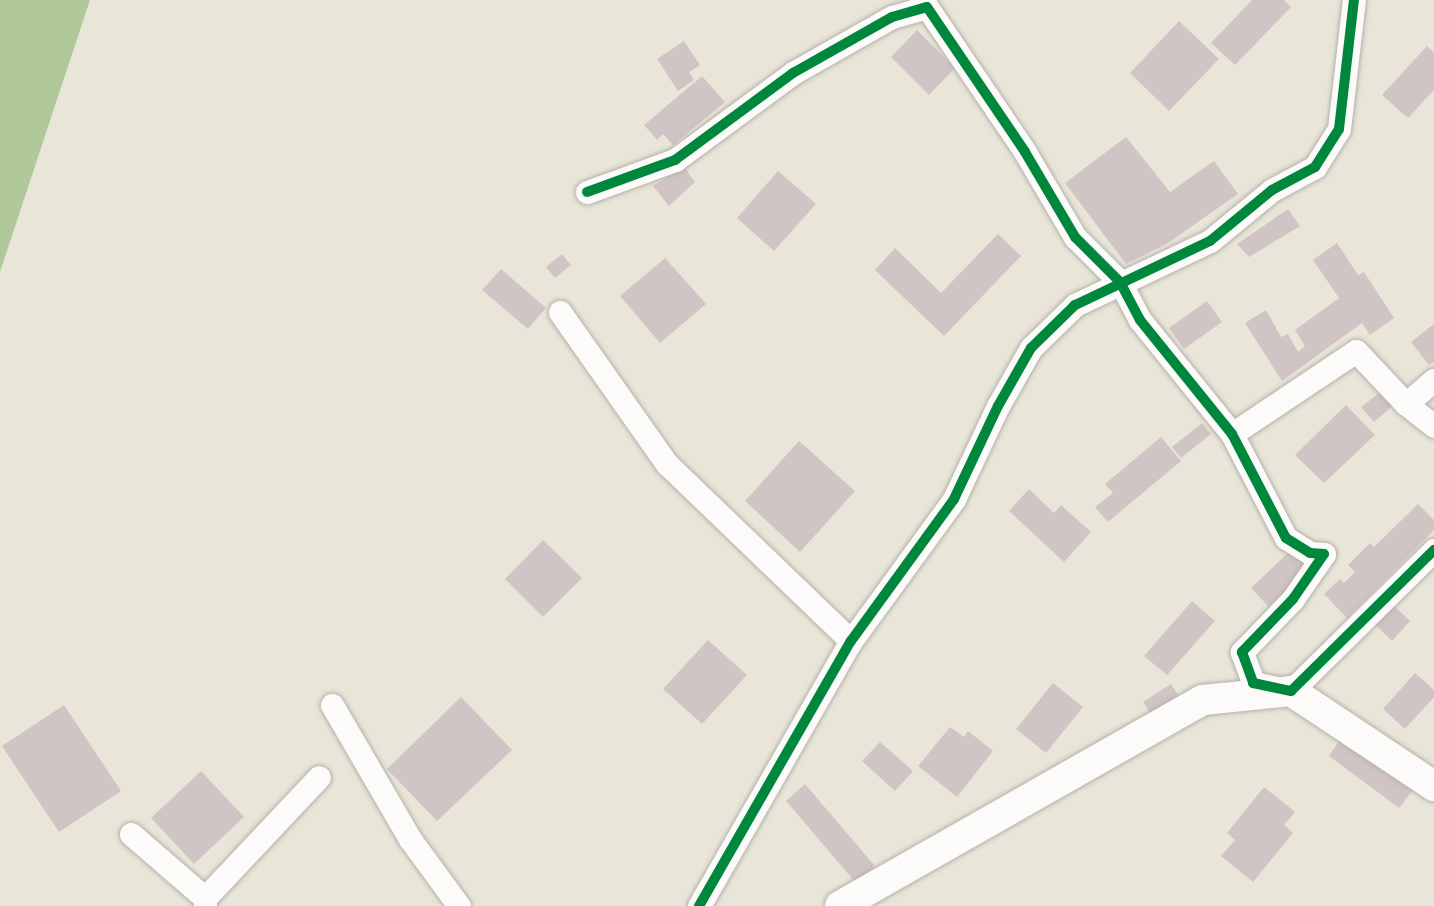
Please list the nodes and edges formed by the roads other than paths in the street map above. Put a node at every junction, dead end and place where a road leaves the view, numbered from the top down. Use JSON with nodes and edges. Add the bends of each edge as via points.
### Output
{"nodes":[{"id":1,"x":1354,"y":0,"type":"edge"},
{"id":2,"x":927,"y":4,"type":"edge"},
{"id":3,"x":587,"y":191,"type":"dead end"},
{"id":4,"x":1120,"y":282,"type":"junction"},
{"id":5,"x":560,"y":312,"type":"dead end"},
{"id":6,"x":1434,"y":380,"type":"edge"},
{"id":7,"x":1406,"y":404,"type":"junction"},
{"id":8,"x":1434,"y":426,"type":"edge"},
{"id":9,"x":1232,"y":434,"type":"junction"},
{"id":10,"x":1434,"y":551,"type":"edge"},
{"id":11,"x":851,"y":641,"type":"junction"},
{"id":12,"x":1291,"y":691,"type":"junction"},
{"id":13,"x":332,"y":705,"type":"dead end"},
{"id":14,"x":319,"y":777,"type":"dead end"},
{"id":15,"x":1434,"y":786,"type":"edge"},
{"id":16,"x":131,"y":834,"type":"dead end"},
{"id":17,"x":205,"y":902,"type":"edge"},
{"id":18,"x":459,"y":906,"type":"edge"},
{"id":19,"x":699,"y":906,"type":"edge"},
{"id":20,"x":840,"y":906,"type":"edge"}],
"edges":[{"from":1,"to":4,"type":"street","via":[[1339,129],[1315,167],[1272,190],[1210,241]]},
{"from":2,"to":3,"type":"street","via":[[892,17],[793,73],[675,160]]},
{"from":2,"to":4,"type":"street","via":[[1075,237]]},
{"from":4,"to":9,"type":"street","via":[[1140,320]]},
{"from":4,"to":11,"type":"street","via":[[1075,305],[1031,348],[954,499]]},
{"from":5,"to":11,"type":"street","via":[[667,464]]},
{"from":6,"to":7,"type":"street"},
{"from":7,"to":8,"type":"street"},
{"from":7,"to":9,"type":"street","via":[[1356,351]]},
{"from":9,"to":12,"type":"street","via":[[1286,538],[1310,553],[1324,554],[1293,599],[1242,652],[1253,683]]},
{"from":10,"to":12,"type":"street"},
{"from":11,"to":19,"type":"street"},
{"from":12,"to":15,"type":"street"},
{"from":12,"to":20,"type":"street","via":[[1203,700]]},
{"from":13,"to":18,"type":"street","via":[[410,839]]},
{"from":14,"to":17,"type":"street"},
{"from":16,"to":17,"type":"street"}]}
